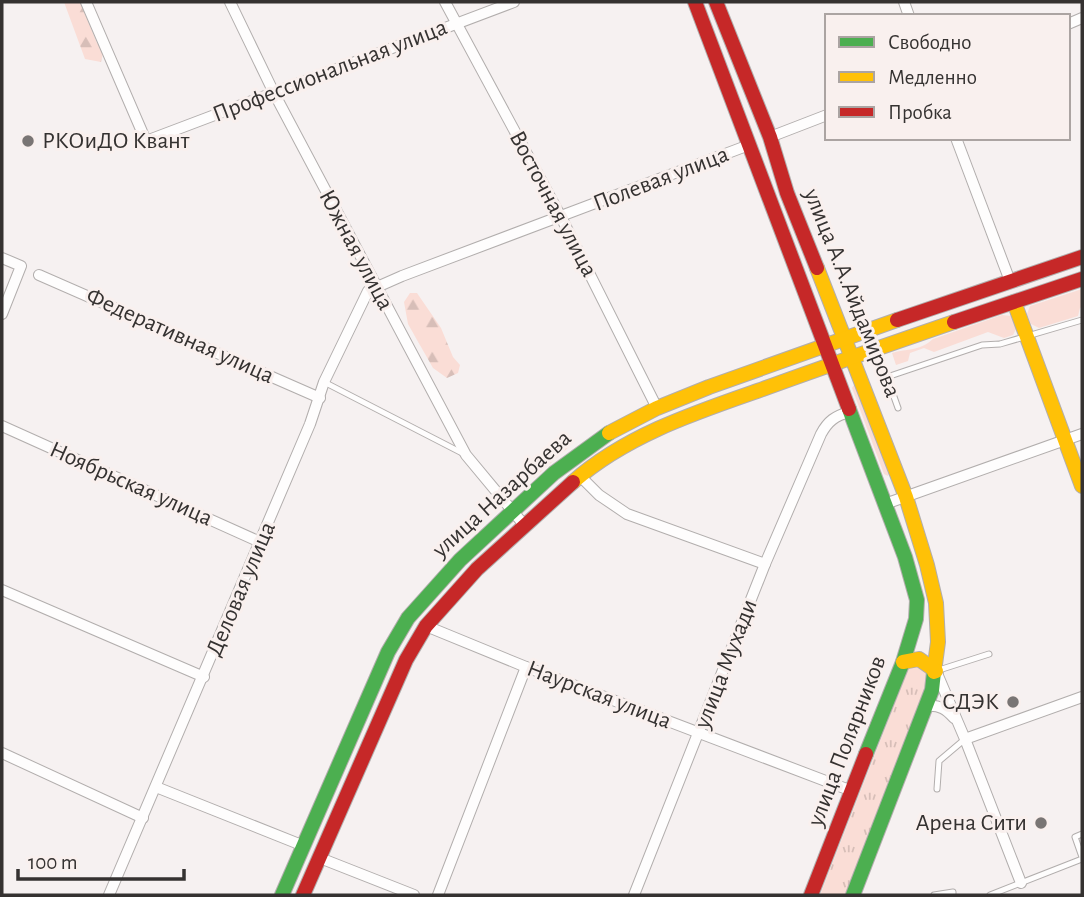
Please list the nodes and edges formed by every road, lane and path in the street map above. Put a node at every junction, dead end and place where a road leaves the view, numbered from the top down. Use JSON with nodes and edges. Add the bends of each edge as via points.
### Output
{"nodes":[{"id":1,"x":86,"y":2,"type":"edge"},
{"id":2,"x":230,"y":2,"type":"edge"},
{"id":3,"x":445,"y":2,"type":"edge"},
{"id":4,"x":514,"y":2,"type":"edge"},
{"id":5,"x":695,"y":2,"type":"edge"},
{"id":6,"x":716,"y":2,"type":"edge"},
{"id":7,"x":456,"y":23,"type":"junction"},
{"id":8,"x":274,"y":93,"type":"junction"},
{"id":9,"x":825,"y":116,"type":"edge"},
{"id":10,"x":770,"y":137,"type":"junction"},
{"id":11,"x":957,"y":140,"type":"edge"},
{"id":12,"x":750,"y":145,"type":"junction"},
{"id":13,"x":787,"y":192,"type":"junction"},
{"id":14,"x":770,"y":198,"type":"junction"},
{"id":15,"x":561,"y":217,"type":"junction"},
{"id":16,"x":1082,"y":257,"type":"edge"},
{"id":17,"x":2,"y":258,"type":"edge"},
{"id":18,"x":39,"y":275,"type":"dead end"},
{"id":19,"x":1082,"y":279,"type":"edge"},
{"id":20,"x":1010,"y":281,"type":"junction"},
{"id":21,"x":376,"y":288,"type":"junction"},
{"id":22,"x":1014,"y":302,"type":"junction"},
{"id":23,"x":2,"y":314,"type":"edge"},
{"id":24,"x":1082,"y":320,"type":"edge"},
{"id":25,"x":1027,"y":336,"type":"junction"},
{"id":26,"x":846,"y":337,"type":"junction"},
{"id":27,"x":825,"y":344,"type":"junction"},
{"id":28,"x":853,"y":356,"type":"junction"},
{"id":29,"x":832,"y":363,"type":"junction"},
{"id":30,"x":324,"y":382,"type":"junction"},
{"id":31,"x":320,"y":397,"type":"junction"},
{"id":32,"x":657,"y":408,"type":"junction"},
{"id":33,"x":898,"y":408,"type":"dead end"},
{"id":34,"x":849,"y":412,"type":"junction"},
{"id":35,"x":2,"y":426,"type":"edge"},
{"id":36,"x":1082,"y":434,"type":"edge"},
{"id":37,"x":1065,"y":440,"type":"junction"},
{"id":38,"x":466,"y":455,"type":"junction"},
{"id":39,"x":580,"y":476,"type":"junction"},
{"id":40,"x":1082,"y":486,"type":"edge"},
{"id":41,"x":906,"y":497,"type":"junction"},
{"id":42,"x":885,"y":504,"type":"junction"},
{"id":43,"x":511,"y":511,"type":"junction"},
{"id":44,"x":525,"y":526,"type":"junction"},
{"id":45,"x":260,"y":542,"type":"junction"},
{"id":46,"x":765,"y":564,"type":"junction"},
{"id":47,"x":2,"y":590,"type":"edge"},
{"id":48,"x":917,"y":600,"type":"joint"},
{"id":49,"x":426,"y":626,"type":"junction"},
{"id":50,"x":989,"y":654,"type":"dead end"},
{"id":51,"x":903,"y":662,"type":"junction"},
{"id":52,"x":526,"y":667,"type":"junction"},
{"id":53,"x":936,"y":671,"type":"junction"},
{"id":54,"x":204,"y":677,"type":"junction"},
{"id":55,"x":1082,"y":697,"type":"edge"},
{"id":56,"x":927,"y":706,"type":"junction"},
{"id":57,"x":958,"y":722,"type":"junction"},
{"id":58,"x":698,"y":733,"type":"junction"},
{"id":59,"x":965,"y":739,"type":"junction"},
{"id":60,"x":2,"y":753,"type":"edge"},
{"id":61,"x":156,"y":787,"type":"junction"},
{"id":62,"x":937,"y":789,"type":"dead end"},
{"id":63,"x":852,"y":791,"type":"junction"},
{"id":64,"x":143,"y":818,"type":"junction"},
{"id":65,"x":1082,"y":834,"type":"edge"},
{"id":66,"x":304,"y":846,"type":"junction"},
{"id":67,"x":320,"y":858,"type":"junction"},
{"id":68,"x":1082,"y":858,"type":"edge"},
{"id":69,"x":1021,"y":883,"type":"junction"},
{"id":70,"x":109,"y":895,"type":"edge"},
{"id":71,"x":282,"y":895,"type":"edge"},
{"id":72,"x":303,"y":895,"type":"edge"},
{"id":73,"x":414,"y":895,"type":"edge"},
{"id":74,"x":438,"y":895,"type":"edge"},
{"id":75,"x":634,"y":895,"type":"edge"},
{"id":76,"x":811,"y":895,"type":"edge"},
{"id":77,"x":853,"y":895,"type":"edge"},
{"id":78,"x":934,"y":895,"type":"edge"},
{"id":79,"x":953,"y":895,"type":"edge"},
{"id":80,"x":990,"y":895,"type":"edge"}],
"edges":[{"from":1,"to":8,"type":"street","name":"Профессиональная улица","via":[[146,141]]},
{"from":2,"to":8,"type":"street","name":"Южная улица"},
{"from":3,"to":7,"type":"street","name":"Восточная улица"},
{"from":4,"to":7,"type":"street","name":"Профессиональная улица"},
{"from":5,"to":12,"type":"main road","name":"улица А.А.Айдамирова"},
{"from":6,"to":10,"type":"main road","name":"улица А.А.Айдамирова"},
{"from":7,"to":8,"type":"street","name":"Профессиональная улица"},
{"from":7,"to":15,"type":"street","name":"Восточная улица"},
{"from":8,"to":21,"type":"street","name":"Южная улица"},
{"from":9,"to":10,"type":"street"},
{"from":10,"to":13,"type":"main road","name":"улица А.А.Айдамирова"},
{"from":11,"to":20,"type":"street"},
{"from":12,"to":14,"type":"main road","name":"улица А.А.Айдамирова"},
{"from":12,"to":15,"type":"street","name":"Полевая улица"},
{"from":13,"to":14,"type":"main road"},
{"from":13,"to":26,"type":"main road","name":"улица А.А.Айдамирова"},
{"from":14,"to":27,"type":"main road","name":"улица А.А.Айдамирова"},
{"from":15,"to":21,"type":"street","name":"Полевая улица"},
{"from":15,"to":32,"type":"street","name":"Восточная улица"},
{"from":16,"to":20,"type":"main road","name":"улица Назарбаева"},
{"from":17,"to":23,"type":"street","via":[[21,266]]},
{"from":18,"to":31,"type":"street","name":"Федеративная улица"},
{"from":19,"to":22,"type":"main road","name":"улица Назарбаева"},
{"from":20,"to":26,"type":"main road","name":"улица Назарбаева"},
{"from":21,"to":30,"type":"street","name":"Деловая улица","via":[[368,292]]},
{"from":21,"to":38,"type":"street","name":"Южная улица"},
{"from":22,"to":25,"type":"main road"},
{"from":22,"to":28,"type":"main road","name":"улица Назарбаева"},
{"from":24,"to":25,"type":"lane"},
{"from":25,"to":33,"type":"lane","via":[[982,345],[887,377]]},
{"from":25,"to":37,"type":"main road"},
{"from":26,"to":27,"type":"main road","name":"улица Назарбаева"},
{"from":26,"to":28,"type":"main road","name":"улица А.А.Айдамирова"},
{"from":27,"to":29,"type":"main road","name":"улица А.А.Айдамирова"},
{"from":27,"to":32,"type":"main road","name":"улица Назарбаева"},
{"from":28,"to":29,"type":"main road","name":"улица Назарбаева"},
{"from":28,"to":41,"type":"main road","name":"улица А.А.Айдамирова"},
{"from":29,"to":34,"type":"main road","name":"улица А.А.Айдамирова"},
{"from":29,"to":39,"type":"main road","name":"улица Назарбаева","via":[[665,425]]},
{"from":30,"to":31,"type":"street","name":"Деловая улица"},
{"from":30,"to":38,"type":"lane"},
{"from":31,"to":45,"type":"street","name":"Деловая улица"},
{"from":32,"to":43,"type":"main road","name":"улица Назарбаева","via":[[576,455]]},
{"from":34,"to":42,"type":"main road","name":"улица А.А.Айдамирова"},
{"from":34,"to":46,"type":"street","name":"улица Мухади","via":[[835,416],[821,433]]},
{"from":35,"to":45,"type":"street","name":"Ноябрьская улица"},
{"from":36,"to":37,"type":"street"},
{"from":37,"to":40,"type":"main road"},
{"from":37,"to":41,"type":"street"},
{"from":38,"to":43,"type":"street","name":"Южная улица"},
{"from":39,"to":44,"type":"main road","name":"улица Назарбаева"},
{"from":39,"to":46,"type":"street","via":[[627,514]]},
{"from":41,"to":42,"type":"street"},
{"from":41,"to":53,"type":"main road","name":"улица А.А.Айдамирова","via":[[936,603]]},
{"from":42,"to":48,"type":"main road","name":"улица А.А.Айдамирова"},
{"from":43,"to":44,"type":"street","name":"Южная улица"},
{"from":43,"to":66,"type":"main road","name":"улица Назарбаева","via":[[408,618],[388,652]]},
{"from":44,"to":49,"type":"main road","name":"улица Назарбаева","via":[[477,569]]},
{"from":45,"to":54,"type":"street","name":"Деловая улица"},
{"from":46,"to":58,"type":"street","name":"улица Мухади"},
{"from":47,"to":54,"type":"street"},
{"from":48,"to":51,"type":"main road","name":"улица Полярников"},
{"from":49,"to":52,"type":"street","name":"Наурская улица"},
{"from":49,"to":67,"type":"main road","name":"улица Назарбаева","via":[[406,660]]},
{"from":50,"to":53,"type":"lane"},
{"from":51,"to":53,"type":"main road","via":[[919,659]]},
{"from":51,"to":63,"type":"main road","name":"улица Полярников"},
{"from":52,"to":58,"type":"street","name":"Наурская улица"},
{"from":52,"to":74,"type":"street"},
{"from":53,"to":56,"type":"main road"},
{"from":53,"to":57,"type":"street"},
{"from":54,"to":61,"type":"street","name":"Деловая улица"},
{"from":55,"to":59,"type":"street"},
{"from":56,"to":57,"type":"street","via":[[946,709]]},
{"from":56,"to":77,"type":"main road"},
{"from":57,"to":59,"type":"street"},
{"from":58,"to":63,"type":"street","name":"Наурская улица"},
{"from":58,"to":75,"type":"street","name":"улица Мухади"},
{"from":59,"to":62,"type":"lane","via":[[939,761]]},
{"from":59,"to":69,"type":"street"},
{"from":60,"to":64,"type":"street"},
{"from":61,"to":64,"type":"street","name":"Деловая улица"},
{"from":61,"to":66,"type":"street"},
{"from":63,"to":76,"type":"main road","name":"улица Полярников"},
{"from":64,"to":70,"type":"street","name":"Деловая улица"},
{"from":65,"to":68,"type":"lane","via":[[1075,837]]},
{"from":66,"to":71,"type":"main road","name":"улица Назарбаева"},
{"from":67,"to":72,"type":"main road","name":"улица Назарбаева"},
{"from":67,"to":73,"type":"street"},
{"from":68,"to":69,"type":"lane"},
{"from":69,"to":80,"type":"lane"},
{"from":78,"to":79,"type":"lane"}]}
